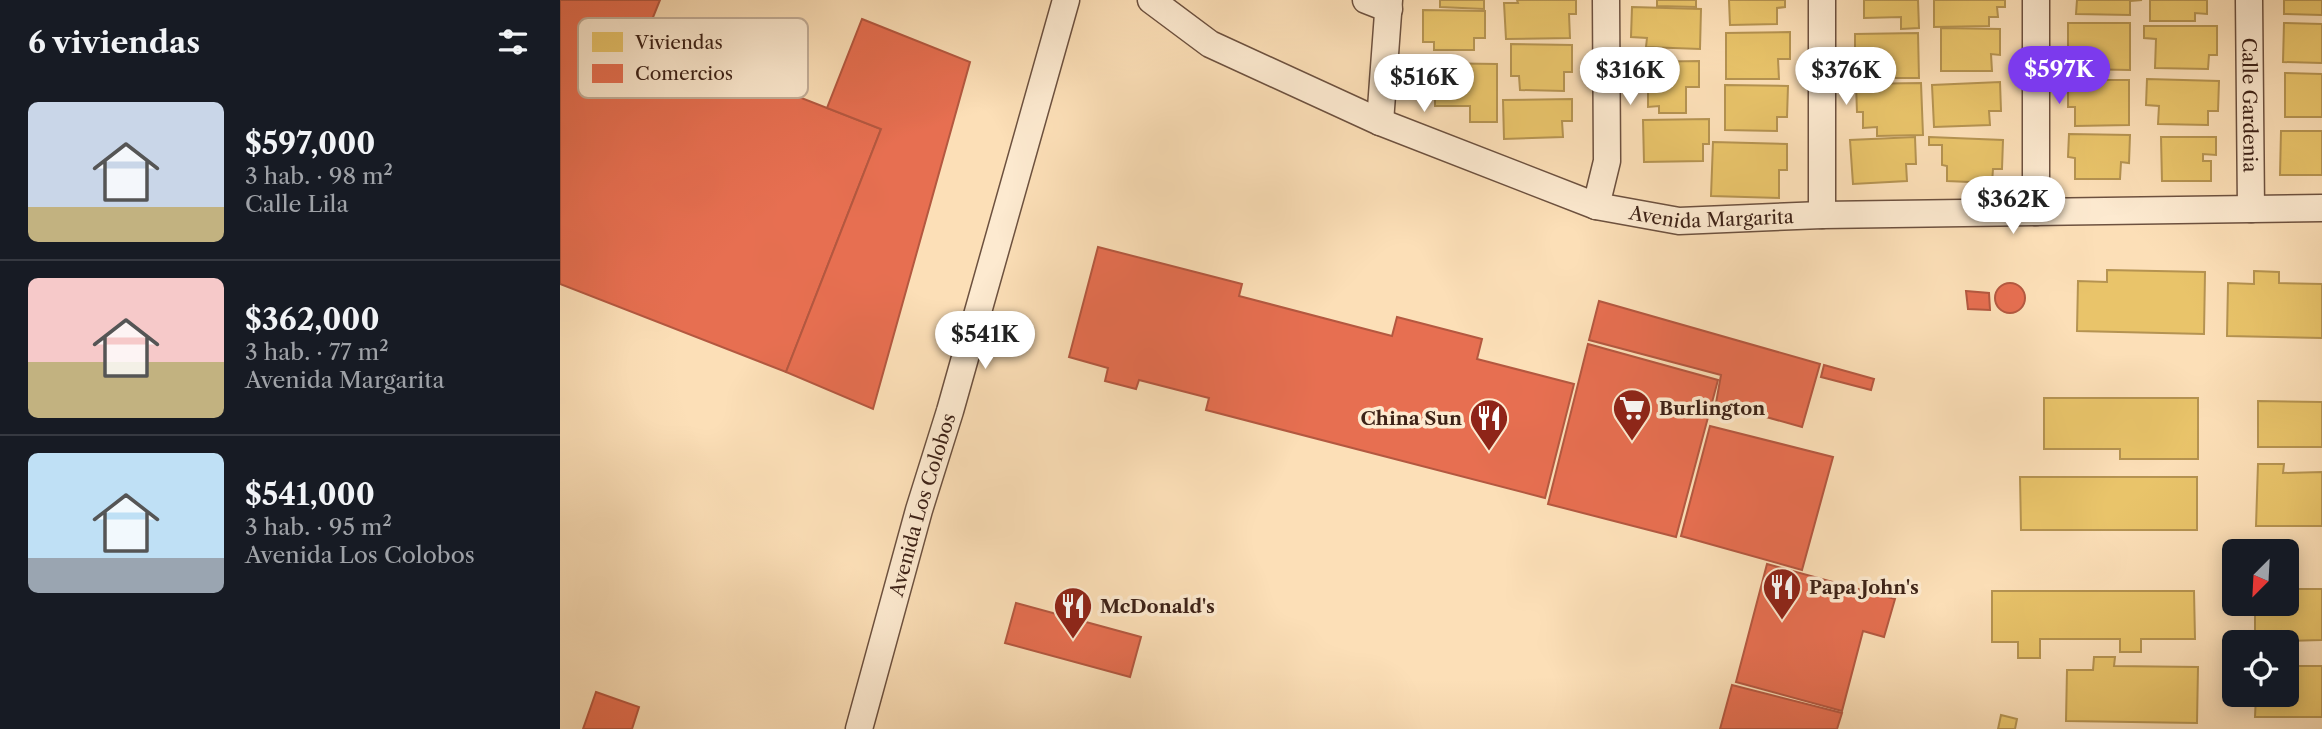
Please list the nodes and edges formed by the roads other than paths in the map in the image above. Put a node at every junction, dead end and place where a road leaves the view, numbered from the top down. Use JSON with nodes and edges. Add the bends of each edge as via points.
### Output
{"nodes":[{"id":1,"x":1066,"y":0,"type":"edge"},
{"id":2,"x":1151,"y":0,"type":"edge"},
{"id":3,"x":1606,"y":0,"type":"edge"},
{"id":4,"x":1822,"y":0,"type":"edge"},
{"id":5,"x":2036,"y":0,"type":"edge"},
{"id":6,"x":2249,"y":0,"type":"edge"},
{"id":7,"x":1382,"y":3,"type":"edge"},
{"id":8,"x":1380,"y":122,"type":"junction"},
{"id":9,"x":1596,"y":206,"type":"junction"},
{"id":10,"x":2322,"y":208,"type":"edge"},
{"id":11,"x":2250,"y":209,"type":"junction"},
{"id":12,"x":2036,"y":212,"type":"junction"},
{"id":13,"x":1822,"y":215,"type":"junction"},
{"id":14,"x":859,"y":729,"type":"edge"}],
"edges":[{"from":1,"to":14,"type":"street","name":"Avenida Los Colobos"},
{"from":2,"to":8,"type":"street","name":"Avenida Margarita","via":[[1210,44]]},
{"from":3,"to":9,"type":"street","via":[[1607,161]]},
{"from":4,"to":13,"type":"street"},
{"from":5,"to":12,"type":"street"},
{"from":6,"to":11,"type":"street","name":"Calle Gardenia"},
{"from":7,"to":8,"type":"street"},
{"from":8,"to":9,"type":"street","name":"Avenida Margarita"},
{"from":9,"to":13,"type":"street","name":"Avenida Margarita","via":[[1679,221]]},
{"from":10,"to":11,"type":"street","name":"Avenida Margarita"},
{"from":11,"to":12,"type":"street","name":"Avenida Margarita"},
{"from":12,"to":13,"type":"street","name":"Avenida Margarita"}]}
